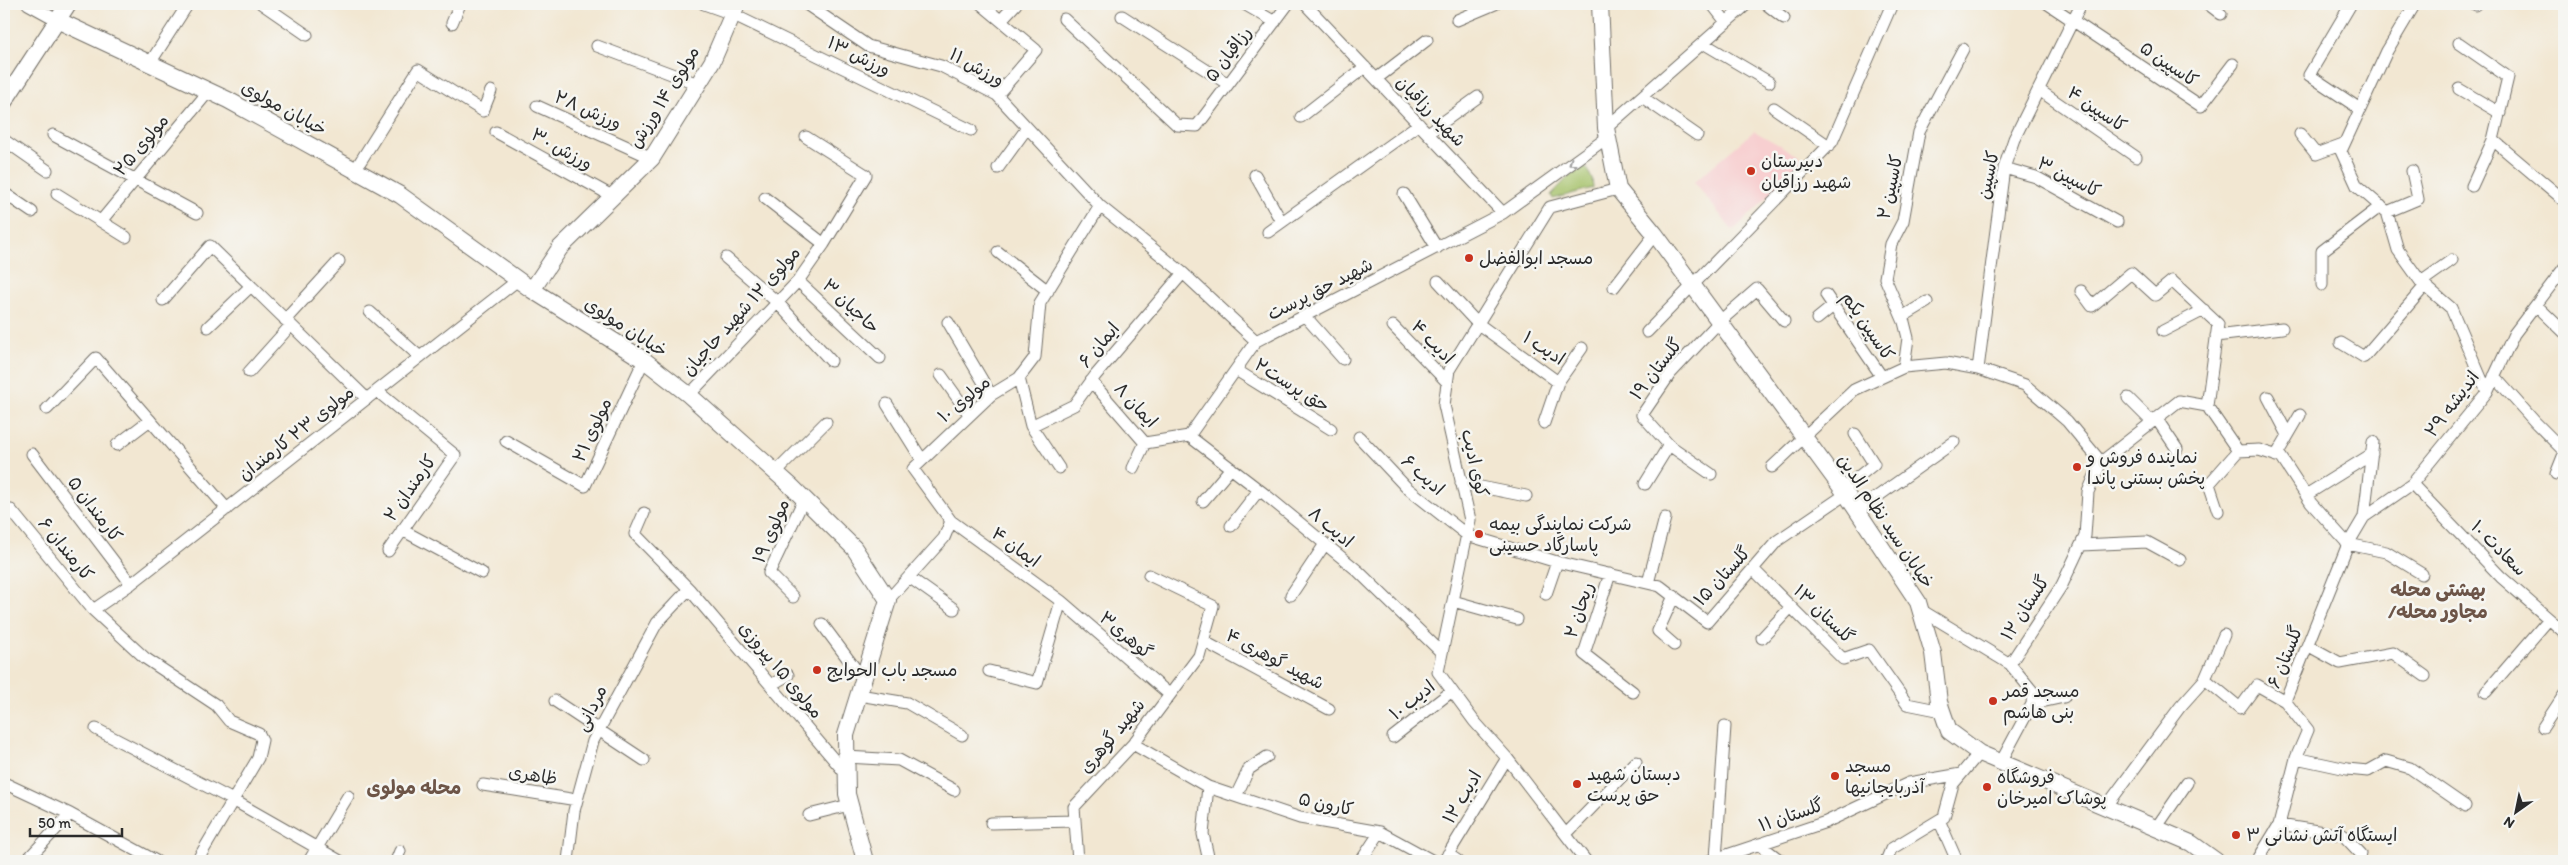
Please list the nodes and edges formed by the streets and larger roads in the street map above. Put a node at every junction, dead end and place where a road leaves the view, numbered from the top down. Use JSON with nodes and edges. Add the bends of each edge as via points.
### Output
{"nodes":[{"id":1,"x":28,"y":4,"type":"edge"},
{"id":2,"x":68,"y":4,"type":"edge"},
{"id":3,"x":188,"y":4,"type":"edge"},
{"id":4,"x":262,"y":4,"type":"edge"},
{"id":5,"x":460,"y":4,"type":"edge"},
{"id":6,"x":704,"y":4,"type":"edge"},
{"id":7,"x":806,"y":4,"type":"edge"},
{"id":8,"x":981,"y":4,"type":"edge"},
{"id":9,"x":1016,"y":4,"type":"edge"},
{"id":10,"x":1244,"y":4,"type":"edge"},
{"id":11,"x":1288,"y":4,"type":"edge"},
{"id":12,"x":1305,"y":4,"type":"edge"},
{"id":13,"x":1495,"y":4,"type":"edge"},
{"id":14,"x":1600,"y":4,"type":"edge"},
{"id":15,"x":1712,"y":4,"type":"edge"},
{"id":16,"x":1747,"y":4,"type":"edge"},
{"id":17,"x":1766,"y":4,"type":"edge"},
{"id":18,"x":1892,"y":4,"type":"edge"},
{"id":19,"x":2048,"y":4,"type":"edge"},
{"id":20,"x":2081,"y":4,"type":"edge"},
{"id":21,"x":2208,"y":4,"type":"edge"},
{"id":22,"x":2415,"y":4,"type":"edge"},
{"id":23,"x":2347,"y":5,"type":"edge"},
{"id":24,"x":734,"y":9,"type":"edge"},
{"id":25,"x":2221,"y":14,"type":"dead end"},
{"id":26,"x":1122,"y":16,"type":"dead end"},
{"id":27,"x":1784,"y":18,"type":"dead end"},
{"id":28,"x":1064,"y":19,"type":"dead end"},
{"id":29,"x":57,"y":20,"type":"junction"},
{"id":30,"x":1001,"y":20,"type":"junction"},
{"id":31,"x":1457,"y":20,"type":"dead end"},
{"id":32,"x":2073,"y":21,"type":"junction"},
{"id":33,"x":1275,"y":22,"type":"junction"},
{"id":34,"x":1726,"y":22,"type":"junction"},
{"id":35,"x":452,"y":23,"type":"dead end"},
{"id":36,"x":307,"y":34,"type":"dead end"},
{"id":37,"x":1427,"y":40,"type":"dead end"},
{"id":38,"x":1703,"y":43,"type":"junction"},
{"id":39,"x":2460,"y":43,"type":"dead end"},
{"id":40,"x":597,"y":46,"type":"dead end"},
{"id":41,"x":1963,"y":49,"type":"dead end"},
{"id":42,"x":150,"y":63,"type":"junction"},
{"id":43,"x":2232,"y":64,"type":"dead end"},
{"id":44,"x":1365,"y":67,"type":"junction"},
{"id":45,"x":1376,"y":79,"type":"junction"},
{"id":46,"x":1769,"y":82,"type":"dead end"},
{"id":47,"x":698,"y":84,"type":"junction"},
{"id":48,"x":1228,"y":84,"type":"junction"},
{"id":49,"x":2459,"y":88,"type":"dead end"},
{"id":50,"x":2039,"y":90,"type":"junction"},
{"id":51,"x":209,"y":91,"type":"junction"},
{"id":52,"x":492,"y":91,"type":"dead end"},
{"id":53,"x":997,"y":95,"type":"junction"},
{"id":54,"x":1642,"y":97,"type":"junction"},
{"id":55,"x":1478,"y":98,"type":"dead end"},
{"id":56,"x":4,"y":102,"type":"edge"},
{"id":57,"x":537,"y":106,"type":"dead end"},
{"id":58,"x":1774,"y":108,"type":"dead end"},
{"id":59,"x":2360,"y":109,"type":"junction"},
{"id":60,"x":2500,"y":113,"type":"junction"},
{"id":61,"x":1301,"y":117,"type":"dead end"},
{"id":62,"x":1418,"y":124,"type":"junction"},
{"id":63,"x":1027,"y":128,"type":"junction"},
{"id":64,"x":971,"y":130,"type":"dead end"},
{"id":65,"x":496,"y":132,"type":"dead end"},
{"id":66,"x":1428,"y":133,"type":"junction"},
{"id":67,"x":1607,"y":133,"type":"junction"},
{"id":68,"x":2300,"y":134,"type":"dead end"},
{"id":69,"x":53,"y":135,"type":"dead end"},
{"id":70,"x":1697,"y":135,"type":"dead end"},
{"id":71,"x":806,"y":137,"type":"dead end"},
{"id":72,"x":4,"y":140,"type":"edge"},
{"id":73,"x":2492,"y":140,"type":"junction"},
{"id":74,"x":2343,"y":144,"type":"junction"},
{"id":75,"x":1829,"y":146,"type":"junction"},
{"id":76,"x":2136,"y":157,"type":"dead end"},
{"id":77,"x":652,"y":158,"type":"junction"},
{"id":78,"x":998,"y":168,"type":"dead end"},
{"id":79,"x":2004,"y":168,"type":"junction"},
{"id":80,"x":46,"y":170,"type":"dead end"},
{"id":81,"x":355,"y":170,"type":"junction"},
{"id":82,"x":2412,"y":171,"type":"dead end"},
{"id":83,"x":1255,"y":175,"type":"dead end"},
{"id":84,"x":135,"y":180,"type":"junction"},
{"id":85,"x":2472,"y":186,"type":"dead end"},
{"id":86,"x":1536,"y":189,"type":"junction"},
{"id":87,"x":1618,"y":189,"type":"junction"},
{"id":88,"x":4,"y":193,"type":"edge"},
{"id":89,"x":57,"y":194,"type":"dead end"},
{"id":90,"x":1404,"y":194,"type":"dead end"},
{"id":91,"x":612,"y":196,"type":"junction"},
{"id":92,"x":764,"y":198,"type":"dead end"},
{"id":93,"x":2564,"y":200,"type":"edge"},
{"id":94,"x":1100,"y":206,"type":"junction"},
{"id":95,"x":1550,"y":207,"type":"junction"},
{"id":96,"x":2384,"y":209,"type":"junction"},
{"id":97,"x":32,"y":212,"type":"dead end"},
{"id":98,"x":197,"y":213,"type":"dead end"},
{"id":99,"x":1504,"y":213,"type":"junction"},
{"id":100,"x":101,"y":221,"type":"junction"},
{"id":101,"x":1281,"y":222,"type":"junction"},
{"id":102,"x":2117,"y":222,"type":"dead end"},
{"id":103,"x":1268,"y":232,"type":"dead end"},
{"id":104,"x":1655,"y":234,"type":"junction"},
{"id":105,"x":126,"y":237,"type":"dead end"},
{"id":106,"x":824,"y":244,"type":"junction"},
{"id":107,"x":1437,"y":248,"type":"junction"},
{"id":108,"x":998,"y":252,"type":"dead end"},
{"id":109,"x":726,"y":258,"type":"dead end"},
{"id":110,"x":2452,"y":260,"type":"dead end"},
{"id":111,"x":339,"y":261,"type":"dead end"},
{"id":112,"x":2564,"y":268,"type":"edge"},
{"id":113,"x":1183,"y":272,"type":"junction"},
{"id":114,"x":518,"y":280,"type":"junction"},
{"id":115,"x":798,"y":281,"type":"junction"},
{"id":116,"x":1438,"y":281,"type":"dead end"},
{"id":117,"x":2423,"y":284,"type":"junction"},
{"id":118,"x":2322,"y":285,"type":"dead end"},
{"id":119,"x":251,"y":286,"type":"junction"},
{"id":120,"x":1614,"y":287,"type":"dead end"},
{"id":121,"x":1694,"y":287,"type":"junction"},
{"id":122,"x":532,"y":290,"type":"junction"},
{"id":123,"x":1048,"y":291,"type":"junction"},
{"id":124,"x":2081,"y":292,"type":"dead end"},
{"id":125,"x":1826,"y":295,"type":"dead end"},
{"id":126,"x":163,"y":300,"type":"dead end"},
{"id":127,"x":777,"y":302,"type":"junction"},
{"id":128,"x":1927,"y":302,"type":"dead end"},
{"id":129,"x":2536,"y":305,"type":"junction"},
{"id":130,"x":1833,"y":306,"type":"junction"},
{"id":131,"x":2204,"y":310,"type":"junction"},
{"id":132,"x":370,"y":312,"type":"dead end"},
{"id":133,"x":1305,"y":316,"type":"junction"},
{"id":134,"x":1902,"y":317,"type":"junction"},
{"id":135,"x":1817,"y":319,"type":"dead end"},
{"id":136,"x":1784,"y":321,"type":"dead end"},
{"id":137,"x":948,"y":322,"type":"dead end"},
{"id":138,"x":1719,"y":322,"type":"junction"},
{"id":139,"x":288,"y":323,"type":"junction"},
{"id":140,"x":1477,"y":323,"type":"junction"},
{"id":141,"x":1393,"y":326,"type":"dead end"},
{"id":142,"x":208,"y":327,"type":"dead end"},
{"id":143,"x":2282,"y":328,"type":"dead end"},
{"id":144,"x":2163,"y":331,"type":"dead end"},
{"id":145,"x":1647,"y":332,"type":"dead end"},
{"id":146,"x":2564,"y":332,"type":"edge"},
{"id":147,"x":2216,"y":336,"type":"junction"},
{"id":148,"x":1256,"y":341,"type":"junction"},
{"id":149,"x":2342,"y":343,"type":"dead end"},
{"id":150,"x":1582,"y":348,"type":"dead end"},
{"id":151,"x":420,"y":357,"type":"junction"},
{"id":152,"x":880,"y":358,"type":"dead end"},
{"id":153,"x":1343,"y":358,"type":"dead end"},
{"id":154,"x":644,"y":360,"type":"junction"},
{"id":155,"x":831,"y":361,"type":"dead end"},
{"id":156,"x":1904,"y":367,"type":"junction"},
{"id":157,"x":1978,"y":368,"type":"junction"},
{"id":158,"x":1236,"y":370,"type":"junction"},
{"id":159,"x":249,"y":372,"type":"dead end"},
{"id":160,"x":940,"y":375,"type":"dead end"},
{"id":161,"x":2494,"y":376,"type":"junction"},
{"id":162,"x":1882,"y":377,"type":"junction"},
{"id":163,"x":1019,"y":378,"type":"junction"},
{"id":164,"x":1091,"y":381,"type":"junction"},
{"id":165,"x":1447,"y":382,"type":"junction"},
{"id":166,"x":1558,"y":382,"type":"junction"},
{"id":167,"x":377,"y":391,"type":"junction"},
{"id":168,"x":2487,"y":392,"type":"junction"},
{"id":169,"x":688,"y":395,"type":"junction"},
{"id":170,"x":991,"y":395,"type":"junction"},
{"id":171,"x":2268,"y":397,"type":"dead end"},
{"id":172,"x":2128,"y":398,"type":"dead end"},
{"id":173,"x":367,"y":399,"type":"junction"},
{"id":174,"x":887,"y":404,"type":"dead end"},
{"id":175,"x":2207,"y":406,"type":"junction"},
{"id":176,"x":47,"y":409,"type":"dead end"},
{"id":177,"x":969,"y":414,"type":"junction"},
{"id":178,"x":2300,"y":415,"type":"dead end"},
{"id":179,"x":150,"y":420,"type":"junction"},
{"id":180,"x":2154,"y":420,"type":"junction"},
{"id":181,"x":826,"y":422,"type":"dead end"},
{"id":182,"x":1544,"y":423,"type":"dead end"},
{"id":183,"x":1031,"y":426,"type":"junction"},
{"id":184,"x":1331,"y":429,"type":"dead end"},
{"id":185,"x":1855,"y":434,"type":"dead end"},
{"id":186,"x":2288,"y":435,"type":"junction"},
{"id":187,"x":1189,"y":436,"type":"junction"},
{"id":188,"x":1359,"y":437,"type":"dead end"},
{"id":189,"x":1804,"y":438,"type":"junction"},
{"id":190,"x":506,"y":441,"type":"dead end"},
{"id":191,"x":1954,"y":442,"type":"dead end"},
{"id":192,"x":1145,"y":443,"type":"junction"},
{"id":193,"x":1669,"y":445,"type":"junction"},
{"id":194,"x":117,"y":446,"type":"dead end"},
{"id":195,"x":2177,"y":448,"type":"dead end"},
{"id":196,"x":2238,"y":451,"type":"junction"},
{"id":197,"x":2564,"y":452,"type":"edge"},
{"id":198,"x":32,"y":454,"type":"dead end"},
{"id":199,"x":2276,"y":456,"type":"junction"},
{"id":200,"x":922,"y":460,"type":"junction"},
{"id":201,"x":2101,"y":462,"type":"junction"},
{"id":202,"x":1772,"y":467,"type":"dead end"},
{"id":203,"x":1059,"y":468,"type":"dead end"},
{"id":204,"x":1133,"y":468,"type":"dead end"},
{"id":205,"x":1231,"y":468,"type":"junction"},
{"id":206,"x":775,"y":473,"type":"junction"},
{"id":207,"x":1711,"y":474,"type":"dead end"},
{"id":208,"x":2556,"y":474,"type":"dead end"},
{"id":209,"x":1461,"y":483,"type":"junction"},
{"id":210,"x":1645,"y":484,"type":"dead end"},
{"id":211,"x":2412,"y":484,"type":"junction"},
{"id":212,"x":1259,"y":490,"type":"junction"},
{"id":213,"x":1844,"y":492,"type":"junction"},
{"id":214,"x":2306,"y":495,"type":"junction"},
{"id":215,"x":1526,"y":496,"type":"dead end"},
{"id":216,"x":804,"y":499,"type":"junction"},
{"id":217,"x":1203,"y":501,"type":"dead end"},
{"id":218,"x":227,"y":509,"type":"junction"},
{"id":219,"x":11,"y":510,"type":"dead end"},
{"id":220,"x":2218,"y":510,"type":"dead end"},
{"id":221,"x":1857,"y":511,"type":"junction"},
{"id":222,"x":644,"y":513,"type":"dead end"},
{"id":223,"x":2364,"y":517,"type":"junction"},
{"id":224,"x":1665,"y":518,"type":"dead end"},
{"id":225,"x":951,"y":521,"type":"junction"},
{"id":226,"x":1231,"y":526,"type":"dead end"},
{"id":227,"x":402,"y":530,"type":"junction"},
{"id":228,"x":1467,"y":535,"type":"junction"},
{"id":229,"x":1325,"y":544,"type":"junction"},
{"id":230,"x":2348,"y":544,"type":"junction"},
{"id":231,"x":2080,"y":545,"type":"junction"},
{"id":232,"x":388,"y":551,"type":"dead end"},
{"id":233,"x":2180,"y":560,"type":"dead end"},
{"id":234,"x":1557,"y":562,"type":"junction"},
{"id":235,"x":1753,"y":569,"type":"junction"},
{"id":236,"x":482,"y":573,"type":"dead end"},
{"id":237,"x":1610,"y":574,"type":"junction"},
{"id":238,"x":2422,"y":574,"type":"dead end"},
{"id":239,"x":1149,"y":575,"type":"dead end"},
{"id":240,"x":909,"y":577,"type":"junction"},
{"id":241,"x":1648,"y":583,"type":"junction"},
{"id":242,"x":131,"y":584,"type":"junction"},
{"id":243,"x":689,"y":589,"type":"junction"},
{"id":244,"x":1546,"y":594,"type":"dead end"},
{"id":245,"x":1291,"y":595,"type":"dead end"},
{"id":246,"x":1674,"y":596,"type":"junction"},
{"id":247,"x":792,"y":598,"type":"dead end"},
{"id":248,"x":888,"y":600,"type":"junction"},
{"id":249,"x":1454,"y":600,"type":"junction"},
{"id":250,"x":1061,"y":602,"type":"junction"},
{"id":251,"x":1791,"y":607,"type":"junction"},
{"id":252,"x":954,"y":609,"type":"dead end"},
{"id":253,"x":93,"y":610,"type":"junction"},
{"id":254,"x":1921,"y":610,"type":"junction"},
{"id":255,"x":1517,"y":619,"type":"dead end"},
{"id":256,"x":2549,"y":619,"type":"junction"},
{"id":257,"x":822,"y":624,"type":"dead end"},
{"id":258,"x":2564,"y":632,"type":"edge"},
{"id":259,"x":2224,"y":635,"type":"dead end"},
{"id":260,"x":1762,"y":638,"type":"dead end"},
{"id":261,"x":1203,"y":641,"type":"junction"},
{"id":262,"x":1674,"y":645,"type":"dead end"},
{"id":263,"x":2309,"y":646,"type":"junction"},
{"id":264,"x":1442,"y":654,"type":"junction"},
{"id":265,"x":2010,"y":664,"type":"junction"},
{"id":266,"x":989,"y":670,"type":"dead end"},
{"id":267,"x":788,"y":675,"type":"dead end"},
{"id":268,"x":2425,"y":676,"type":"dead end"},
{"id":269,"x":864,"y":679,"type":"junction"},
{"id":270,"x":2205,"y":680,"type":"junction"},
{"id":271,"x":771,"y":685,"type":"junction"},
{"id":272,"x":1452,"y":691,"type":"junction"},
{"id":273,"x":1633,"y":692,"type":"dead end"},
{"id":274,"x":2486,"y":692,"type":"dead end"},
{"id":275,"x":1169,"y":694,"type":"junction"},
{"id":276,"x":858,"y":695,"type":"junction"},
{"id":277,"x":2564,"y":695,"type":"edge"},
{"id":278,"x":2064,"y":697,"type":"dead end"},
{"id":279,"x":555,"y":701,"type":"dead end"},
{"id":280,"x":2285,"y":701,"type":"junction"},
{"id":281,"x":2032,"y":704,"type":"junction"},
{"id":282,"x":1330,"y":709,"type":"dead end"},
{"id":283,"x":1942,"y":711,"type":"junction"},
{"id":284,"x":1725,"y":726,"type":"dead end"},
{"id":285,"x":2543,"y":727,"type":"dead end"},
{"id":286,"x":96,"y":728,"type":"dead end"},
{"id":287,"x":598,"y":730,"type":"junction"},
{"id":288,"x":962,"y":735,"type":"dead end"},
{"id":289,"x":1393,"y":737,"type":"dead end"},
{"id":290,"x":1132,"y":744,"type":"junction"},
{"id":291,"x":1979,"y":753,"type":"junction"},
{"id":292,"x":846,"y":756,"type":"junction"},
{"id":293,"x":1266,"y":757,"type":"dead end"},
{"id":294,"x":1507,"y":758,"type":"junction"},
{"id":295,"x":2296,"y":758,"type":"junction"},
{"id":296,"x":644,"y":760,"type":"dead end"},
{"id":297,"x":1636,"y":762,"type":"dead end"},
{"id":298,"x":2001,"y":762,"type":"junction"},
{"id":299,"x":846,"y":774,"type":"junction"},
{"id":300,"x":1961,"y":774,"type":"junction"},
{"id":301,"x":4,"y":782,"type":"edge"},
{"id":302,"x":2187,"y":783,"type":"dead end"},
{"id":303,"x":483,"y":785,"type":"dead end"},
{"id":304,"x":1208,"y":787,"type":"junction"},
{"id":305,"x":954,"y":790,"type":"dead end"},
{"id":306,"x":348,"y":796,"type":"dead end"},
{"id":307,"x":1236,"y":796,"type":"junction"},
{"id":308,"x":234,"y":800,"type":"junction"},
{"id":309,"x":577,"y":800,"type":"junction"},
{"id":310,"x":849,"y":805,"type":"junction"},
{"id":311,"x":2465,"y":806,"type":"dead end"},
{"id":312,"x":2106,"y":807,"type":"junction"},
{"id":313,"x":70,"y":814,"type":"junction"},
{"id":314,"x":809,"y":815,"type":"dead end"},
{"id":315,"x":1939,"y":820,"type":"junction"},
{"id":316,"x":1075,"y":821,"type":"junction"},
{"id":317,"x":991,"y":823,"type":"dead end"},
{"id":318,"x":2279,"y":825,"type":"junction"},
{"id":319,"x":2156,"y":828,"type":"junction"},
{"id":320,"x":1380,"y":832,"type":"junction"},
{"id":321,"x":1566,"y":834,"type":"junction"},
{"id":322,"x":1759,"y":844,"type":"junction"},
{"id":323,"x":318,"y":847,"type":"junction"},
{"id":324,"x":2361,"y":854,"type":"dead end"},
{"id":325,"x":1446,"y":858,"type":"edge"},
{"id":326,"x":1712,"y":860,"type":"edge"},
{"id":327,"x":26,"y":861,"type":"edge"},
{"id":328,"x":156,"y":861,"type":"edge"},
{"id":329,"x":197,"y":861,"type":"edge"},
{"id":330,"x":309,"y":861,"type":"edge"},
{"id":331,"x":340,"y":861,"type":"edge"},
{"id":332,"x":568,"y":861,"type":"edge"},
{"id":333,"x":865,"y":861,"type":"edge"},
{"id":334,"x":1078,"y":861,"type":"edge"},
{"id":335,"x":1208,"y":861,"type":"edge"},
{"id":336,"x":1361,"y":861,"type":"edge"},
{"id":337,"x":1433,"y":861,"type":"edge"},
{"id":338,"x":1458,"y":861,"type":"edge"},
{"id":339,"x":1586,"y":861,"type":"edge"},
{"id":340,"x":1781,"y":861,"type":"edge"},
{"id":341,"x":1886,"y":861,"type":"edge"},
{"id":342,"x":1956,"y":861,"type":"edge"},
{"id":343,"x":2216,"y":861,"type":"edge"},
{"id":344,"x":2257,"y":861,"type":"edge"}],
"edges":[{"from":1,"to":29,"type":"street"},
{"from":2,"to":29,"type":"street"},
{"from":3,"to":42,"type":"street"},
{"from":4,"to":36,"type":"street"},
{"from":5,"to":35,"type":"street"},
{"from":6,"to":24,"type":"street","name":"ورزش ۱۳"},
{"from":7,"to":53,"type":"street","name":"ورزش ۱۱","via":[[868,46],[941,66]]},
{"from":8,"to":30,"type":"street"},
{"from":9,"to":30,"type":"street"},
{"from":10,"to":33,"type":"street"},
{"from":11,"to":33,"type":"street","name":"رزاقیان ۵"},
{"from":12,"to":44,"type":"street","name":"شهید رزاقیان"},
{"from":13,"to":31,"type":"street"},
{"from":14,"to":67,"type":"street"},
{"from":15,"to":34,"type":"street"},
{"from":16,"to":34,"type":"street"},
{"from":17,"to":27,"type":"street"},
{"from":18,"to":75,"type":"street"},
{"from":19,"to":32,"type":"street"},
{"from":20,"to":32,"type":"street","name":"کاسپین"},
{"from":21,"to":25,"type":"street"},
{"from":22,"to":59,"type":"street","via":[[2387,51]]},
{"from":23,"to":59,"type":"street","via":[[2309,75]]},
{"from":24,"to":47,"type":"street","name":"مولوی ۱۴ ورزش","via":[[712,62]]},
{"from":24,"to":64,"type":"street","name":"ورزش ۱۳"},
{"from":26,"to":48,"type":"street"},
{"from":28,"to":48,"type":"street","name":"رزاقیان ۵","via":[[1177,124],[1197,126]]},
{"from":29,"to":42,"type":"street","name":"خیابان مولوی"},
{"from":29,"to":56,"type":"street"},
{"from":30,"to":53,"type":"street","via":[[1036,50]]},
{"from":32,"to":43,"type":"street","name":"کاسپین ۵","via":[[2201,106]]},
{"from":32,"to":50,"type":"street","name":"کاسپین"},
{"from":33,"to":48,"type":"street","name":"رزاقیان ۵"},
{"from":34,"to":38,"type":"street"},
{"from":37,"to":45,"type":"street"},
{"from":38,"to":46,"type":"street"},
{"from":38,"to":54,"type":"street"},
{"from":39,"to":60,"type":"street","via":[[2508,77]]},
{"from":40,"to":47,"type":"street"},
{"from":41,"to":134,"type":"street","name":"کاسپین ۲","via":[[1919,132],[1903,221],[1892,244],[1885,278]]},
{"from":42,"to":51,"type":"street","name":"خیابان مولوی"},
{"from":44,"to":45,"type":"street","name":"شهید رزاقیان"},
{"from":44,"to":61,"type":"street"},
{"from":45,"to":62,"type":"street","name":"شهید رزاقیان"},
{"from":47,"to":77,"type":"street","name":"مولوی ۱۴ ورزش"},
{"from":49,"to":60,"type":"street"},
{"from":50,"to":76,"type":"street","name":"کاسپین ۴"},
{"from":50,"to":79,"type":"street","name":"کاسپین","via":[[2014,139]]},
{"from":51,"to":81,"type":"street","name":"خیابان مولوی"},
{"from":51,"to":84,"type":"street","name":"مولوی ۲۵"},
{"from":52,"to":81,"type":"street","via":[[483,111],[418,70]]},
{"from":53,"to":63,"type":"street","name":"ورزش ۱۱"},
{"from":54,"to":67,"type":"street"},
{"from":54,"to":70,"type":"street"},
{"from":55,"to":66,"type":"street"},
{"from":57,"to":77,"type":"street","name":"ورزش ۲۸"},
{"from":58,"to":75,"type":"street"},
{"from":59,"to":74,"type":"street"},
{"from":60,"to":73,"type":"street"},
{"from":62,"to":66,"type":"street","name":"شهید رزاقیان"},
{"from":62,"to":101,"type":"street"},
{"from":63,"to":78,"type":"street"},
{"from":63,"to":94,"type":"street","name":"ورزش ۱۱"},
{"from":65,"to":91,"type":"street","name":"ورزش ۳۰"},
{"from":66,"to":99,"type":"street","name":"شهید رزاقیان"},
{"from":67,"to":86,"type":"street","one_way":true},
{"from":67,"to":87,"type":"street"},
{"from":68,"to":74,"type":"street","via":[[2316,154]]},
{"from":69,"to":84,"type":"street"},
{"from":71,"to":106,"type":"street","name":"مولوی ۱۲ شهید حاجیان","via":[[866,175]]},
{"from":72,"to":80,"type":"street"},
{"from":73,"to":85,"type":"street"},
{"from":73,"to":93,"type":"street"},
{"from":74,"to":96,"type":"street","via":[[2340,151],[2357,186]]},
{"from":75,"to":121,"type":"street"},
{"from":77,"to":91,"type":"street","name":"مولوی ۱۴ ورزش"},
{"from":79,"to":102,"type":"street","name":"کاسپین ۳","via":[[2036,177]]},
{"from":79,"to":157,"type":"street","name":"کاسپین"},
{"from":81,"to":114,"type":"street","name":"خیابان مولوی","via":[[400,195]]},
{"from":82,"to":96,"type":"street","via":[[2418,199]]},
{"from":83,"to":101,"type":"street"},
{"from":84,"to":98,"type":"street"},
{"from":84,"to":100,"type":"street","name":"مولوی ۲۵"},
{"from":86,"to":95,"type":"street"},
{"from":86,"to":99,"type":"street"},
{"from":87,"to":95,"type":"street"},
{"from":87,"to":104,"type":"street","name":"خیابان سید نظام الدین"},
{"from":88,"to":97,"type":"street"},
{"from":89,"to":100,"type":"street"},
{"from":90,"to":107,"type":"street"},
{"from":91,"to":122,"type":"street","name":"مولوی ۱۴ ورزش","via":[[560,248]]},
{"from":92,"to":106,"type":"street"},
{"from":94,"to":113,"type":"street","name":"ورزش ۱۱"},
{"from":94,"to":123,"type":"street","name":"مولوی ۱۰"},
{"from":95,"to":140,"type":"street","name":"کوی ادیب"},
{"from":96,"to":117,"type":"street","via":[[2398,250]]},
{"from":96,"to":118,"type":"street","via":[[2322,251]]},
{"from":99,"to":107,"type":"street","name":"شهید حق پرست"},
{"from":100,"to":105,"type":"street"},
{"from":101,"to":103,"type":"street"},
{"from":104,"to":120,"type":"street"},
{"from":104,"to":121,"type":"street","name":"خیابان سید نظام الدین"},
{"from":106,"to":115,"type":"street","name":"مولوی ۱۲ شهید حاجیان"},
{"from":107,"to":133,"type":"street","name":"شهید حق پرست"},
{"from":108,"to":123,"type":"street"},
{"from":109,"to":127,"type":"street"},
{"from":110,"to":117,"type":"street"},
{"from":111,"to":139,"type":"street"},
{"from":112,"to":129,"type":"street","name":"اندیشه ۲۹"},
{"from":113,"to":148,"type":"street","name":"ورزش ۱۱"},
{"from":113,"to":164,"type":"street","name":"ایمان ۶"},
{"from":114,"to":122,"type":"street","name":"خیابان مولوی"},
{"from":114,"to":151,"type":"street","name":"مولوی ۲۳ کارمندان"},
{"from":115,"to":127,"type":"street","name":"مولوی ۱۲ شهید حاجیان"},
{"from":115,"to":152,"type":"street","name":"حاجیان ۳"},
{"from":116,"to":140,"type":"street","name":"ادیب ۱"},
{"from":117,"to":149,"type":"street","via":[[2364,357]]},
{"from":117,"to":168,"type":"street","via":[[2451,308]]},
{"from":119,"to":126,"type":"street","via":[[210,246]]},
{"from":119,"to":139,"type":"street"},
{"from":119,"to":142,"type":"street"},
{"from":121,"to":138,"type":"street","name":"خیابان سید نظام الدین"},
{"from":121,"to":145,"type":"street"},
{"from":122,"to":154,"type":"street","name":"خیابان مولوی"},
{"from":123,"to":163,"type":"street","name":"مولوی ۱۰","via":[[1040,303],[1035,357]]},
{"from":124,"to":131,"type":"street","via":[[2092,306],[2131,273],[2155,295],[2172,281]]},
{"from":125,"to":130,"type":"street","name":"کاسپین یکم"},
{"from":127,"to":155,"type":"street"},
{"from":127,"to":169,"type":"street","name":"مولوی ۱۲ شهید حاجیان"},
{"from":128,"to":134,"type":"street"},
{"from":129,"to":146,"type":"street"},
{"from":129,"to":161,"type":"street","name":"اندیشه ۲۹","via":[[2514,334]]},
{"from":130,"to":135,"type":"street"},
{"from":130,"to":162,"type":"street","name":"کاسپین یکم"},
{"from":131,"to":144,"type":"street"},
{"from":131,"to":147,"type":"street","via":[[2218,324]]},
{"from":132,"to":151,"type":"street"},
{"from":133,"to":148,"type":"street","name":"شهید حق پرست"},
{"from":133,"to":153,"type":"street"},
{"from":134,"to":156,"type":"street","name":"کاسپین ۲","via":[[1908,338]]},
{"from":136,"to":138,"type":"street","via":[[1757,289]]},
{"from":137,"to":170,"type":"street"},
{"from":138,"to":189,"type":"street","name":"خیابان سید نظام الدین"},
{"from":138,"to":193,"type":"street","name":"گلستان ۱۹","via":[[1670,374],[1642,415]]},
{"from":139,"to":159,"type":"street"},
{"from":139,"to":173,"type":"street"},
{"from":140,"to":165,"type":"street","name":"کوی ادیب","via":[[1448,370]]},
{"from":140,"to":166,"type":"street","name":"ادیب ۱"},
{"from":141,"to":165,"type":"street","name":"ادیب ۴"},
{"from":143,"to":147,"type":"street"},
{"from":147,"to":175,"type":"street"},
{"from":148,"to":158,"type":"street","name":"شهید حق پرست"},
{"from":150,"to":166,"type":"street","name":"ادیب ۱"},
{"from":151,"to":167,"type":"street","name":"مولوی ۲۳ کارمندان"},
{"from":154,"to":169,"type":"street","name":"خیابان مولوی"},
{"from":154,"to":190,"type":"street","name":"مولوی ۲۱","via":[[585,486]]},
{"from":156,"to":157,"type":"street","via":[[1946,363]]},
{"from":156,"to":162,"type":"street"},
{"from":157,"to":201,"type":"street","via":[[2024,386],[2067,421]]},
{"from":158,"to":184,"type":"street","name":"حق پرست۲"},
{"from":158,"to":187,"type":"street","name":"شهید حق پرست"},
{"from":160,"to":177,"type":"street"},
{"from":161,"to":168,"type":"street","name":"اندیشه ۲۹"},
{"from":161,"to":197,"type":"street"},
{"from":162,"to":189,"type":"street","via":[[1854,390]]},
{"from":163,"to":170,"type":"street","name":"مولوی ۱۰"},
{"from":163,"to":183,"type":"street"},
{"from":164,"to":183,"type":"street","name":"ایمان ۶","via":[[1074,405]]},
{"from":164,"to":192,"type":"street","name":"ایمان ۸"},
{"from":165,"to":209,"type":"street","name":"کوی ادیب","via":[[1444,405]]},
{"from":166,"to":182,"type":"street"},
{"from":167,"to":173,"type":"street","name":"مولوی ۲۳ کارمندان"},
{"from":167,"to":227,"type":"street","name":"کارمندان ۲","via":[[455,454]]},
{"from":168,"to":211,"type":"street","name":"اندیشه ۲۹"},
{"from":169,"to":206,"type":"street","name":"خیابان مولوی"},
{"from":170,"to":177,"type":"street","name":"مولوی ۱۰"},
{"from":171,"to":186,"type":"street"},
{"from":172,"to":180,"type":"street"},
{"from":173,"to":218,"type":"street","name":"مولوی ۲۳ کارمندان"},
{"from":174,"to":200,"type":"street"},
{"from":175,"to":180,"type":"street","via":[[2179,401]]},
{"from":175,"to":196,"type":"street"},
{"from":176,"to":179,"type":"street","via":[[96,358]]},
{"from":177,"to":200,"type":"street","name":"مولوی ۱۰"},
{"from":178,"to":186,"type":"street"},
{"from":179,"to":194,"type":"street"},
{"from":179,"to":218,"type":"street"},
{"from":180,"to":195,"type":"street"},
{"from":180,"to":201,"type":"street"},
{"from":181,"to":206,"type":"street"},
{"from":183,"to":203,"type":"street"},
{"from":185,"to":213,"type":"street","name":"گلستان ۱۵","via":[[1874,464]]},
{"from":186,"to":199,"type":"street"},
{"from":187,"to":192,"type":"street","name":"ایمان ۸"},
{"from":187,"to":205,"type":"street","name":"ادیب ۸"},
{"from":188,"to":228,"type":"street","name":"ادیب ۶","via":[[1406,488]]},
{"from":189,"to":202,"type":"street"},
{"from":189,"to":213,"type":"street","name":"خیابان سید نظام الدین"},
{"from":191,"to":221,"type":"street"},
{"from":192,"to":204,"type":"street"},
{"from":193,"to":207,"type":"street","name":"گلستان ۱۹"},
{"from":193,"to":210,"type":"street"},
{"from":196,"to":199,"type":"street","via":[[2259,450]]},
{"from":196,"to":220,"type":"street","via":[[2208,484]]},
{"from":197,"to":208,"type":"street"},
{"from":198,"to":242,"type":"street","name":"کارمندان ۵"},
{"from":199,"to":214,"type":"street","via":[[2282,457]]},
{"from":200,"to":225,"type":"street","via":[[913,469]]},
{"from":201,"to":231,"type":"street","name":"گلستان ۱۲","via":[[2088,492],[2085,536]]},
{"from":205,"to":212,"type":"street","name":"ادیب ۸"},
{"from":205,"to":217,"type":"street"},
{"from":206,"to":216,"type":"street","name":"خیابان مولوی"},
{"from":209,"to":215,"type":"street"},
{"from":209,"to":228,"type":"street","name":"کوی ادیب","via":[[1470,520]]},
{"from":211,"to":223,"type":"street","name":"اندیشه ۲۹"},
{"from":211,"to":256,"type":"street","name":"سعادت ۱۰","via":[[2501,577]]},
{"from":212,"to":226,"type":"street"},
{"from":212,"to":229,"type":"street","name":"ادیب ۸"},
{"from":213,"to":221,"type":"street","name":"خیابان سید نظام الدین"},
{"from":213,"to":235,"type":"street","name":"گلستان ۱۵","via":[[1777,541]]},
{"from":214,"to":223,"type":"street","via":[[2373,448]]},
{"from":214,"to":230,"type":"street"},
{"from":216,"to":247,"type":"street","name":"مولوی ۱۹","via":[[769,573]]},
{"from":216,"to":248,"type":"street","name":"خیابان مولوی","via":[[854,548]]},
{"from":218,"to":242,"type":"street","name":"مولوی ۲۳ کارمندان"},
{"from":219,"to":253,"type":"street","name":"کارمندان ۶"},
{"from":221,"to":254,"type":"street","name":"خیابان سید نظام الدین"},
{"from":222,"to":243,"type":"street","name":"مولوی ۱۵ پیروزی","via":[[635,534]]},
{"from":223,"to":230,"type":"street","name":"اندیشه ۲۹"},
{"from":224,"to":241,"type":"street"},
{"from":225,"to":240,"type":"street","via":[[944,538]]},
{"from":225,"to":250,"type":"street","name":"ایمان ۴"},
{"from":227,"to":232,"type":"street","name":"کارمندان ۲"},
{"from":227,"to":236,"type":"street"},
{"from":228,"to":234,"type":"street","name":"گلستان ۱۵"},
{"from":228,"to":249,"type":"street","name":"کوی ادیب"},
{"from":229,"to":245,"type":"street"},
{"from":229,"to":264,"type":"street","name":"ادیب ۸","via":[[1358,571]]},
{"from":230,"to":238,"type":"street","via":[[2386,552]]},
{"from":230,"to":263,"type":"street","name":"گلستان ۶"},
{"from":231,"to":233,"type":"street","via":[[2147,542]]},
{"from":231,"to":265,"type":"street","name":"گلستان ۱۲","via":[[2062,585]]},
{"from":234,"to":237,"type":"street","name":"گلستان ۱۵"},
{"from":234,"to":244,"type":"street"},
{"from":235,"to":246,"type":"street","name":"گلستان ۱۵","via":[[1707,622]]},
{"from":235,"to":251,"type":"street","name":"گلستان ۱۳"},
{"from":237,"to":241,"type":"street","name":"گلستان ۱۵"},
{"from":237,"to":273,"type":"street","name":"ریحان ۲","via":[[1584,654]]},
{"from":239,"to":261,"type":"street","name":"شهید گوهری","via":[[1213,606]]},
{"from":240,"to":248,"type":"street"},
{"from":240,"to":252,"type":"street"},
{"from":241,"to":246,"type":"street","name":"گلستان ۱۵","via":[[1660,586]]},
{"from":242,"to":253,"type":"street","name":"مولوی ۲۳ کارمندان"},
{"from":243,"to":271,"type":"street","name":"مولوی ۱۵ پیروزی"},
{"from":243,"to":287,"type":"street","name":"مردانی","via":[[657,623]]},
{"from":246,"to":262,"type":"street","via":[[1658,631]]},
{"from":248,"to":269,"type":"street"},
{"from":249,"to":255,"type":"street"},
{"from":249,"to":264,"type":"street","name":"کوی ادیب"},
{"from":250,"to":266,"type":"street","via":[[1037,683]]},
{"from":250,"to":275,"type":"street","name":"گوهری۳"},
{"from":251,"to":260,"type":"street"},
{"from":251,"to":283,"type":"street","name":"گلستان ۱۳","via":[[1843,660],[1869,650],[1907,704]]},
{"from":253,"to":308,"type":"street","name":"کارمندان ۶","via":[[145,658],[216,705],[229,721],[259,734],[262,740],[258,758]]},
{"from":254,"to":265,"type":"street"},
{"from":254,"to":283,"type":"street","name":"خیابان سید نظام الدین","via":[[1933,653]]},
{"from":256,"to":258,"type":"street","name":"سعادت ۱۰"},
{"from":256,"to":274,"type":"street"},
{"from":257,"to":269,"type":"street"},
{"from":259,"to":270,"type":"street"},
{"from":261,"to":275,"type":"street","name":"شهید گوهری","via":[[1199,656]]},
{"from":261,"to":282,"type":"street","name":"شهید گوهری ۴"},
{"from":263,"to":268,"type":"street","via":[[2340,664],[2393,653]]},
{"from":263,"to":280,"type":"street","name":"گلستان ۶"},
{"from":264,"to":272,"type":"street","name":"کوی ادیب","via":[[1438,672]]},
{"from":265,"to":281,"type":"street","name":"گلستان ۱۲","via":[[2033,692]]},
{"from":267,"to":271,"type":"street"},
{"from":269,"to":276,"type":"street"},
{"from":270,"to":280,"type":"street","via":[[2240,708],[2257,685]]},
{"from":270,"to":312,"type":"street","via":[[2180,706]]},
{"from":271,"to":299,"type":"street","name":"مولوی ۱۵ پیروزی"},
{"from":272,"to":289,"type":"street","name":"ادیب ۱۰"},
{"from":272,"to":294,"type":"street","name":"کوی ادیب"},
{"from":275,"to":290,"type":"street","name":"شهید گوهری"},
{"from":276,"to":288,"type":"street","via":[[907,703]]},
{"from":276,"to":292,"type":"street","via":[[846,735]]},
{"from":277,"to":285,"type":"street"},
{"from":278,"to":281,"type":"street"},
{"from":279,"to":287,"type":"street"},
{"from":280,"to":295,"type":"street","name":"گلستان ۶","via":[[2308,730]]},
{"from":281,"to":298,"type":"street"},
{"from":283,"to":291,"type":"street","name":"خیابان سید نظام الدین","via":[[1949,731]]},
{"from":284,"to":326,"type":"street"},
{"from":286,"to":308,"type":"street"},
{"from":287,"to":296,"type":"street"},
{"from":287,"to":309,"type":"street","name":"مردانی"},
{"from":290,"to":304,"type":"street","name":"کارون ۵"},
{"from":290,"to":316,"type":"street","name":"شهید گوهری","via":[[1074,807]]},
{"from":291,"to":298,"type":"street","name":"خیابان سید نظام الدین"},
{"from":291,"to":300,"type":"street"},
{"from":292,"to":299,"type":"street"},
{"from":292,"to":305,"type":"street","via":[[899,760]]},
{"from":293,"to":307,"type":"street","via":[[1249,769]]},
{"from":294,"to":321,"type":"street","name":"کوی ادیب"},
{"from":294,"to":325,"type":"street","name":"ادیب ۱۲"},
{"from":295,"to":311,"type":"street","via":[[2368,771],[2386,761],[2410,768]]},
{"from":295,"to":318,"type":"street","name":"گلستان ۶"},
{"from":297,"to":321,"type":"street"},
{"from":298,"to":312,"type":"street","name":"خیابان سید نظام الدین"},
{"from":299,"to":310,"type":"street"},
{"from":300,"to":315,"type":"street","via":[[1953,784],[1944,817]]},
{"from":300,"to":322,"type":"street","name":"گلستان ۱۱","via":[[1909,783],[1826,822]]},
{"from":301,"to":313,"type":"street"},
{"from":302,"to":319,"type":"street"},
{"from":303,"to":309,"type":"street","name":"ظاهری"},
{"from":304,"to":307,"type":"street","name":"کارون ۵"},
{"from":304,"to":335,"type":"street","via":[[1202,834]]},
{"from":306,"to":323,"type":"street"},
{"from":307,"to":320,"type":"street","name":"کارون ۵","via":[[1300,818]]},
{"from":308,"to":323,"type":"street"},
{"from":308,"to":329,"type":"street"},
{"from":309,"to":332,"type":"street","name":"مردانی"},
{"from":310,"to":314,"type":"street"},
{"from":310,"to":333,"type":"street"},
{"from":312,"to":319,"type":"street","name":"خیابان سید نظام الدین"},
{"from":313,"to":327,"type":"street"},
{"from":313,"to":328,"type":"street"},
{"from":315,"to":341,"type":"street","via":[[1891,849]]},
{"from":315,"to":342,"type":"street"},
{"from":316,"to":317,"type":"street"},
{"from":316,"to":334,"type":"street","name":"شهید گوهری"},
{"from":318,"to":324,"type":"street","via":[[2343,835]]},
{"from":318,"to":344,"type":"street","name":"گلستان ۶"},
{"from":319,"to":343,"type":"street","name":"خیابان سید نظام الدین","via":[[2191,843]]},
{"from":320,"to":336,"type":"street"},
{"from":320,"to":337,"type":"street","name":"کارون ۵"},
{"from":321,"to":339,"type":"street","name":"کوی ادیب"},
{"from":322,"to":326,"type":"street","name":"گلستان ۱۱"},
{"from":322,"to":340,"type":"street"},
{"from":323,"to":330,"type":"street"},
{"from":323,"to":331,"type":"street"},
{"from":325,"to":338,"type":"street"}]}
